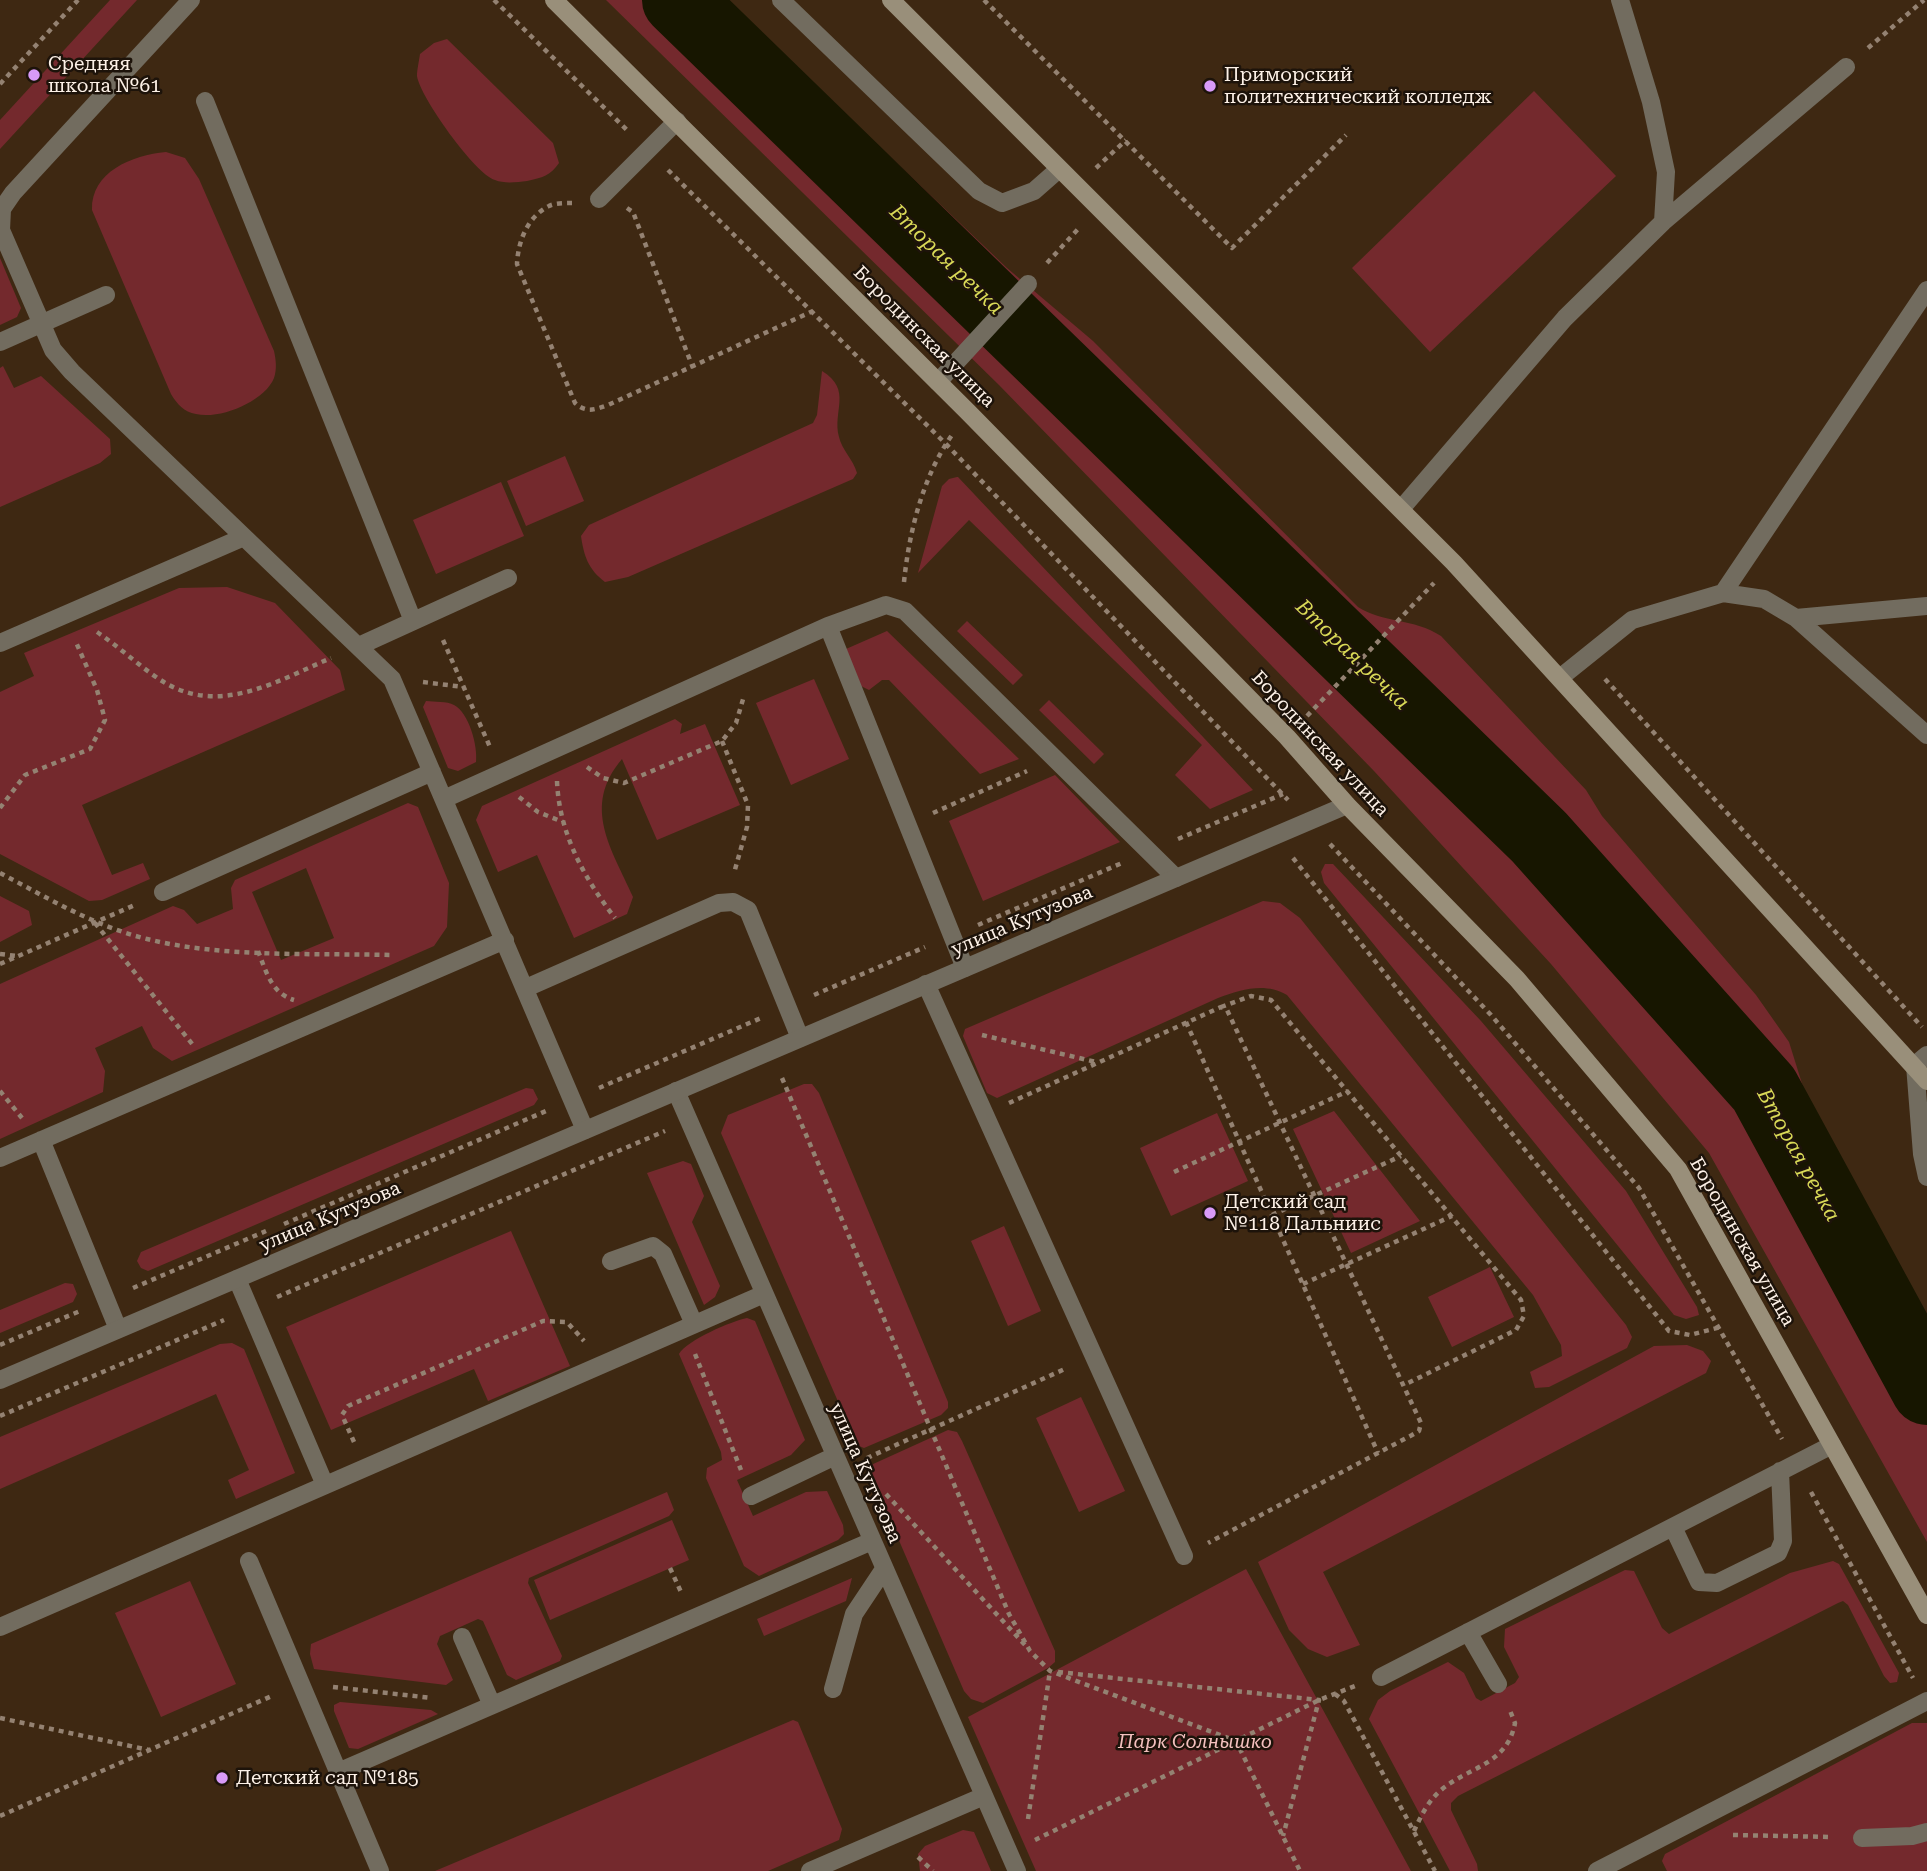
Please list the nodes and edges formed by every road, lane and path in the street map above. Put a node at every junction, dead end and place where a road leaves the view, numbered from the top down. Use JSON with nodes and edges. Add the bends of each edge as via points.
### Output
{"nodes":[{"id":1,"x":78,"y":0,"type":"edge"},
{"id":2,"x":191,"y":0,"type":"edge"},
{"id":3,"x":554,"y":0,"type":"edge"},
{"id":4,"x":780,"y":0,"type":"edge"},
{"id":5,"x":891,"y":0,"type":"edge"},
{"id":6,"x":984,"y":0,"type":"edge"},
{"id":7,"x":1620,"y":0,"type":"edge"},
{"id":8,"x":1924,"y":0,"type":"edge"},
{"id":9,"x":1846,"y":67,"type":"joint"},
{"id":10,"x":0,"y":84,"type":"edge"},
{"id":11,"x":205,"y":101,"type":"dead end"},
{"id":12,"x":677,"y":121,"type":"junction"},
{"id":13,"x":1346,"y":135,"type":"dead end"},
{"id":14,"x":1126,"y":139,"type":"junction"},
{"id":15,"x":1098,"y":166,"type":"dead end"},
{"id":16,"x":1059,"y":169,"type":"junction"},
{"id":17,"x":599,"y":200,"type":"junction"},
{"id":18,"x":1098,"y":207,"type":"junction"},
{"id":19,"x":1663,"y":222,"type":"junction"},
{"id":20,"x":1028,"y":284,"type":"joint"},
{"id":21,"x":1927,"y":290,"type":"edge"},
{"id":22,"x":106,"y":295,"type":"dead end"},
{"id":23,"x":813,"y":311,"type":"dead end"},
{"id":24,"x":42,"y":324,"type":"junction"},
{"id":25,"x":0,"y":342,"type":"edge"},
{"id":26,"x":692,"y":368,"type":"junction"},
{"id":27,"x":939,"y":382,"type":"junction"},
{"id":28,"x":968,"y":412,"type":"junction"},
{"id":29,"x":1401,"y":509,"type":"junction"},
{"id":30,"x":244,"y":537,"type":"junction"},
{"id":31,"x":508,"y":578,"type":"dead end"},
{"id":32,"x":1427,"y":590,"type":"dead end"},
{"id":33,"x":1723,"y":593,"type":"junction"},
{"id":34,"x":1927,"y":606,"type":"edge"},
{"id":35,"x":905,"y":611,"type":"junction"},
{"id":36,"x":431,"y":613,"type":"junction"},
{"id":37,"x":64,"y":615,"type":"junction"},
{"id":38,"x":1796,"y":618,"type":"junction"},
{"id":39,"x":413,"y":621,"type":"junction"},
{"id":40,"x":828,"y":626,"type":"junction"},
{"id":41,"x":0,"y":643,"type":"edge"},
{"id":42,"x":361,"y":645,"type":"junction"},
{"id":43,"x":754,"y":659,"type":"junction"},
{"id":44,"x":1561,"y":677,"type":"junction"},
{"id":45,"x":1927,"y":735,"type":"edge"},
{"id":46,"x":1287,"y":737,"type":"junction"},
{"id":47,"x":722,"y":741,"type":"junction"},
{"id":48,"x":557,"y":747,"type":"junction"},
{"id":49,"x":491,"y":750,"type":"dead end"},
{"id":50,"x":1057,"y":758,"type":"junction"},
{"id":51,"x":432,"y":772,"type":"junction"},
{"id":52,"x":502,"y":772,"type":"junction"},
{"id":53,"x":1283,"y":794,"type":"dead end"},
{"id":54,"x":444,"y":799,"type":"junction"},
{"id":55,"x":1347,"y":805,"type":"junction"},
{"id":56,"x":0,"y":808,"type":"edge"},
{"id":57,"x":564,"y":822,"type":"junction"},
{"id":58,"x":908,"y":823,"type":"junction"},
{"id":59,"x":1272,"y":837,"type":"junction"},
{"id":60,"x":1149,"y":852,"type":"junction"},
{"id":61,"x":0,"y":873,"type":"edge"},
{"id":62,"x":1176,"y":878,"type":"junction"},
{"id":63,"x":163,"y":892,"type":"joint"},
{"id":64,"x":733,"y":902,"type":"junction"},
{"id":65,"x":95,"y":923,"type":"junction"},
{"id":66,"x":953,"y":936,"type":"junction"},
{"id":67,"x":505,"y":940,"type":"junction"},
{"id":68,"x":633,"y":941,"type":"junction"},
{"id":69,"x":258,"y":951,"type":"junction"},
{"id":70,"x":0,"y":954,"type":"edge"},
{"id":71,"x":396,"y":955,"type":"dead end"},
{"id":72,"x":19,"y":956,"type":"junction"},
{"id":73,"x":0,"y":964,"type":"edge"},
{"id":74,"x":965,"y":968,"type":"junction"},
{"id":75,"x":926,"y":984,"type":"junction"},
{"id":76,"x":526,"y":988,"type":"junction"},
{"id":77,"x":787,"y":1007,"type":"junction"},
{"id":78,"x":1221,"y":1007,"type":"junction"},
{"id":79,"x":317,"y":1021,"type":"junction"},
{"id":80,"x":1186,"y":1022,"type":"junction"},
{"id":81,"x":947,"y":1027,"type":"junction"},
{"id":82,"x":800,"y":1038,"type":"junction"},
{"id":83,"x":769,"y":1052,"type":"junction"},
{"id":84,"x":1921,"y":1060,"type":"edge"},
{"id":85,"x":1097,"y":1063,"type":"junction"},
{"id":86,"x":211,"y":1067,"type":"junction"},
{"id":87,"x":1927,"y":1081,"type":"edge"},
{"id":88,"x":676,"y":1091,"type":"junction"},
{"id":89,"x":1348,"y":1091,"type":"junction"},
{"id":90,"x":572,"y":1099,"type":"junction"},
{"id":91,"x":986,"y":1113,"type":"junction"},
{"id":92,"x":1281,"y":1122,"type":"junction"},
{"id":93,"x":584,"y":1130,"type":"junction"},
{"id":94,"x":41,"y":1140,"type":"junction"},
{"id":95,"x":1240,"y":1142,"type":"junction"},
{"id":96,"x":1401,"y":1156,"type":"junction"},
{"id":97,"x":0,"y":1158,"type":"edge"},
{"id":98,"x":1174,"y":1172,"type":"dead end"},
{"id":99,"x":1927,"y":1177,"type":"edge"},
{"id":100,"x":1315,"y":1195,"type":"junction"},
{"id":101,"x":1272,"y":1215,"type":"junction"},
{"id":102,"x":1451,"y":1216,"type":"junction"},
{"id":103,"x":280,"y":1225,"type":"dead end"},
{"id":104,"x":267,"y":1231,"type":"dead end"},
{"id":105,"x":611,"y":1261,"type":"dead end"},
{"id":106,"x":1347,"y":1263,"type":"junction"},
{"id":107,"x":237,"y":1279,"type":"junction"},
{"id":108,"x":1303,"y":1284,"type":"junction"},
{"id":109,"x":764,"y":1294,"type":"junction"},
{"id":110,"x":106,"y":1299,"type":"junction"},
{"id":111,"x":690,"y":1326,"type":"junction"},
{"id":112,"x":1721,"y":1327,"type":"dead end"},
{"id":113,"x":118,"y":1329,"type":"junction"},
{"id":114,"x":0,"y":1345,"type":"edge"},
{"id":115,"x":1094,"y":1356,"type":"junction"},
{"id":116,"x":595,"y":1367,"type":"junction"},
{"id":117,"x":0,"y":1380,"type":"edge"},
{"id":118,"x":1404,"y":1385,"type":"junction"},
{"id":119,"x":929,"y":1430,"type":"junction"},
{"id":120,"x":1832,"y":1445,"type":"junction"},
{"id":121,"x":1378,"y":1453,"type":"junction"},
{"id":122,"x":838,"y":1463,"type":"junction"},
{"id":123,"x":364,"y":1468,"type":"junction"},
{"id":124,"x":1780,"y":1471,"type":"junction"},
{"id":125,"x":325,"y":1485,"type":"junction"},
{"id":126,"x":885,"y":1492,"type":"dead end"},
{"id":127,"x":751,"y":1496,"type":"joint"},
{"id":128,"x":1673,"y":1527,"type":"junction"},
{"id":129,"x":872,"y":1541,"type":"junction"},
{"id":130,"x":1184,"y":1556,"type":"joint"},
{"id":131,"x":249,"y":1561,"type":"dead end"},
{"id":132,"x":884,"y":1569,"type":"junction"},
{"id":133,"x":1927,"y":1615,"type":"edge"},
{"id":134,"x":0,"y":1628,"type":"edge"},
{"id":135,"x":1468,"y":1632,"type":"junction"},
{"id":136,"x":462,"y":1637,"type":"dead end"},
{"id":137,"x":1030,"y":1651,"type":"junction"},
{"id":138,"x":1050,"y":1671,"type":"junction"},
{"id":139,"x":1381,"y":1677,"type":"dead end"},
{"id":140,"x":301,"y":1683,"type":"junction"},
{"id":141,"x":1498,"y":1684,"type":"joint"},
{"id":142,"x":833,"y":1689,"type":"dead end"},
{"id":143,"x":437,"y":1699,"type":"dead end"},
{"id":144,"x":1319,"y":1700,"type":"junction"},
{"id":145,"x":1927,"y":1701,"type":"edge"},
{"id":146,"x":492,"y":1705,"type":"junction"},
{"id":147,"x":0,"y":1718,"type":"edge"},
{"id":148,"x":1236,"y":1741,"type":"junction"},
{"id":149,"x":150,"y":1750,"type":"junction"},
{"id":150,"x":338,"y":1772,"type":"junction"},
{"id":151,"x":984,"y":1796,"type":"junction"},
{"id":152,"x":0,"y":1816,"type":"edge"},
{"id":153,"x":1414,"y":1832,"type":"junction"},
{"id":154,"x":1927,"y":1832,"type":"edge"},
{"id":155,"x":1725,"y":1834,"type":"dead end"},
{"id":156,"x":1283,"y":1836,"type":"junction"},
{"id":157,"x":1862,"y":1838,"type":"joint"},
{"id":158,"x":1016,"y":1849,"type":"junction"},
{"id":159,"x":380,"y":1871,"type":"edge"},
{"id":160,"x":810,"y":1871,"type":"edge"},
{"id":161,"x":1017,"y":1871,"type":"edge"},
{"id":162,"x":1300,"y":1871,"type":"edge"},
{"id":163,"x":1434,"y":1871,"type":"edge"},
{"id":164,"x":1597,"y":1871,"type":"edge"}],
"edges":[{"from":1,"to":10,"type":"path"},
{"from":2,"to":24,"type":"street","via":[[2,209],[1,230]]},
{"from":3,"to":12,"type":"main road","name":"Бородинская улица"},
{"from":4,"to":16,"type":"street","via":[[979,191],[1002,203],[1034,191]]},
{"from":5,"to":16,"type":"main road"},
{"from":6,"to":14,"type":"path"},
{"from":7,"to":19,"type":"street","via":[[1651,102],[1666,172]]},
{"from":8,"to":9,"type":"path"},
{"from":9,"to":19,"type":"street"},
{"from":11,"to":39,"type":"street"},
{"from":12,"to":17,"type":"street"},
{"from":12,"to":27,"type":"main road","name":"Бородинская улица"},
{"from":13,"to":14,"type":"path","via":[[1232,248]]},
{"from":14,"to":15,"type":"path"},
{"from":16,"to":18,"type":"main road"},
{"from":17,"to":26,"type":"path","via":[[619,203],[633,212]]},
{"from":17,"to":26,"type":"path","via":[[549,205],[526,228],[518,247],[517,264],[575,403],[592,411]]},
{"from":18,"to":20,"type":"path"},
{"from":18,"to":29,"type":"main road"},
{"from":19,"to":29,"type":"street","via":[[1565,318]]},
{"from":20,"to":27,"type":"street"},
{"from":21,"to":33,"type":"street"},
{"from":22,"to":24,"type":"street"},
{"from":23,"to":26,"type":"path"},
{"from":24,"to":25,"type":"street"},
{"from":24,"to":30,"type":"street","via":[[53,350],[72,372]]},
{"from":27,"to":28,"type":"main road","name":"Бородинская улица"},
{"from":28,"to":35,"type":"path","via":[[928,477],[906,561]]},
{"from":28,"to":46,"type":"main road","name":"Бородинская улица"},
{"from":29,"to":44,"type":"main road"},
{"from":30,"to":37,"type":"street"},
{"from":30,"to":42,"type":"street"},
{"from":31,"to":36,"type":"street"},
{"from":32,"to":46,"type":"path"},
{"from":33,"to":38,"type":"street","via":[[1764,599]]},
{"from":33,"to":44,"type":"street","via":[[1632,620]]},
{"from":34,"to":38,"type":"street"},
{"from":35,"to":40,"type":"street","via":[[886,605]]},
{"from":35,"to":50,"type":"street"},
{"from":36,"to":39,"type":"street"},
{"from":36,"to":49,"type":"path"},
{"from":37,"to":41,"type":"street"},
{"from":37,"to":42,"type":"path","via":[[89,627],[167,684],[216,699],[247,693]]},
{"from":37,"to":56,"type":"path","via":[[105,720],[90,749],[25,775]]},
{"from":38,"to":45,"type":"street"},
{"from":39,"to":42,"type":"street"},
{"from":40,"to":43,"type":"street"},
{"from":40,"to":58,"type":"street"},
{"from":42,"to":51,"type":"street","via":[[392,679]]},
{"from":43,"to":47,"type":"path","via":[[736,723]]},
{"from":43,"to":48,"type":"street"},
{"from":44,"to":84,"type":"main road"},
{"from":46,"to":55,"type":"main road","name":"Бородинская улица"},
{"from":47,"to":48,"type":"path","via":[[624,783],[603,778]]},
{"from":47,"to":64,"type":"path","via":[[748,805],[733,878]]},
{"from":48,"to":52,"type":"street"},
{"from":48,"to":57,"type":"path","via":[[557,796]]},
{"from":50,"to":58,"type":"path"},
{"from":50,"to":60,"type":"street"},
{"from":51,"to":54,"type":"street"},
{"from":51,"to":63,"type":"street"},
{"from":52,"to":54,"type":"street"},
{"from":52,"to":57,"type":"path","via":[[538,812]]},
{"from":53,"to":60,"type":"path"},
{"from":54,"to":67,"type":"street"},
{"from":55,"to":59,"type":"street","name":"улица Кутузова"},
{"from":55,"to":120,"type":"main road","name":"Бородинская улица","via":[[1517,979],[1678,1169]]},
{"from":57,"to":68,"type":"path","via":[[589,881]]},
{"from":58,"to":66,"type":"street"},
{"from":59,"to":62,"type":"street","name":"улица Кутузова"},
{"from":59,"to":112,"type":"path","via":[[1669,1331],[1690,1335]]},
{"from":60,"to":62,"type":"street"},
{"from":60,"to":66,"type":"path"},
{"from":61,"to":65,"type":"path"},
{"from":62,"to":74,"type":"street","name":"улица Кутузова"},
{"from":63,"to":65,"type":"path"},
{"from":64,"to":68,"type":"street","via":[[719,903]]},
{"from":64,"to":77,"type":"street","via":[[748,910]]},
{"from":65,"to":69,"type":"path","via":[[148,940]]},
{"from":65,"to":72,"type":"path"},
{"from":65,"to":86,"type":"path"},
{"from":66,"to":74,"type":"street"},
{"from":66,"to":77,"type":"path"},
{"from":67,"to":76,"type":"street"},
{"from":67,"to":79,"type":"street"},
{"from":68,"to":76,"type":"street"},
{"from":69,"to":71,"type":"path"},
{"from":69,"to":79,"type":"path","via":[[269,980],[282,996],[301,1002]]},
{"from":70,"to":72,"type":"path"},
{"from":72,"to":73,"type":"path"},
{"from":74,"to":75,"type":"street","name":"улица Кутузова"},
{"from":75,"to":81,"type":"street"},
{"from":75,"to":82,"type":"street","name":"улица Кутузова"},
{"from":76,"to":90,"type":"street"},
{"from":77,"to":82,"type":"street"},
{"from":77,"to":90,"type":"path"},
{"from":78,"to":80,"type":"path"},
{"from":78,"to":89,"type":"path","via":[[1251,996],[1271,1000]]},
{"from":78,"to":92,"type":"path","via":[[1232,1016]]},
{"from":79,"to":86,"type":"street"},
{"from":80,"to":85,"type":"path"},
{"from":80,"to":95,"type":"path"},
{"from":81,"to":85,"type":"path"},
{"from":81,"to":91,"type":"street"},
{"from":82,"to":83,"type":"street","name":"улица Кутузова"},
{"from":83,"to":88,"type":"street","name":"улица Кутузова"},
{"from":83,"to":119,"type":"path"},
{"from":84,"to":87,"type":"main road"},
{"from":84,"to":99,"type":"street","via":[[1922,1154]]},
{"from":85,"to":91,"type":"path"},
{"from":86,"to":94,"type":"street"},
{"from":88,"to":93,"type":"street","name":"улица Кутузова"},
{"from":88,"to":109,"type":"street","name":"улица Кутузова"},
{"from":89,"to":92,"type":"path"},
{"from":89,"to":96,"type":"path"},
{"from":90,"to":93,"type":"street"},
{"from":90,"to":103,"type":"path"},
{"from":91,"to":115,"type":"street"},
{"from":92,"to":95,"type":"path"},
{"from":92,"to":100,"type":"path"},
{"from":93,"to":107,"type":"street","name":"улица Кутузова"},
{"from":94,"to":97,"type":"street"},
{"from":94,"to":110,"type":"street"},
{"from":95,"to":98,"type":"path"},
{"from":95,"to":101,"type":"path"},
{"from":96,"to":100,"type":"path"},
{"from":96,"to":102,"type":"path"},
{"from":100,"to":101,"type":"path"},
{"from":100,"to":106,"type":"path"},
{"from":101,"to":108,"type":"path"},
{"from":102,"to":106,"type":"path"},
{"from":102,"to":118,"type":"path","via":[[1521,1300],[1524,1316],[1516,1330]]},
{"from":104,"to":110,"type":"path"},
{"from":105,"to":111,"type":"street","via":[[653,1246],[663,1254]]},
{"from":106,"to":108,"type":"path"},
{"from":106,"to":118,"type":"path"},
{"from":107,"to":113,"type":"street","name":"улица Кутузова"},
{"from":107,"to":125,"type":"street"},
{"from":108,"to":121,"type":"path"},
{"from":109,"to":111,"type":"street"},
{"from":109,"to":122,"type":"street","name":"улица Кутузова"},
{"from":110,"to":113,"type":"street"},
{"from":110,"to":114,"type":"path"},
{"from":111,"to":116,"type":"street"},
{"from":111,"to":127,"type":"path"},
{"from":113,"to":117,"type":"street","name":"улица Кутузова"},
{"from":115,"to":119,"type":"path"},
{"from":115,"to":130,"type":"street"},
{"from":116,"to":123,"type":"street"},
{"from":116,"to":123,"type":"path","via":[[583,1339],[567,1322],[543,1321],[506,1336],[348,1406],[342,1415]]},
{"from":118,"to":121,"type":"path","via":[[1421,1423],[1419,1430]]},
{"from":119,"to":122,"type":"path"},
{"from":119,"to":137,"type":"path","via":[[1009,1614]]},
{"from":120,"to":124,"type":"street"},
{"from":120,"to":133,"type":"main road","name":"Бородинская улица"},
{"from":121,"to":130,"type":"path"},
{"from":122,"to":127,"type":"street"},
{"from":122,"to":129,"type":"street","name":"улица Кутузова"},
{"from":123,"to":125,"type":"street"},
{"from":124,"to":128,"type":"street"},
{"from":124,"to":128,"type":"street","via":[[1783,1541],[1778,1553],[1717,1583],[1699,1582]]},
{"from":125,"to":134,"type":"street"},
{"from":126,"to":137,"type":"path"},
{"from":128,"to":135,"type":"street"},
{"from":129,"to":132,"type":"street","name":"улица Кутузова"},
{"from":129,"to":146,"type":"street"},
{"from":131,"to":140,"type":"street"},
{"from":132,"to":142,"type":"street","via":[[854,1614]]},
{"from":132,"to":151,"type":"street","name":"улица Кутузова"},
{"from":135,"to":139,"type":"street"},
{"from":135,"to":141,"type":"street"},
{"from":136,"to":146,"type":"street"},
{"from":137,"to":138,"type":"path"},
{"from":138,"to":144,"type":"path"},
{"from":138,"to":148,"type":"path"},
{"from":138,"to":158,"type":"path"},
{"from":140,"to":143,"type":"path"},
{"from":140,"to":149,"type":"path"},
{"from":140,"to":150,"type":"street"},
{"from":141,"to":153,"type":"path","via":[[1515,1723],[1506,1748],[1441,1790],[1424,1809]]},
{"from":144,"to":148,"type":"path"},
{"from":144,"to":153,"type":"path","via":[[1334,1694],[1344,1701]]},
{"from":144,"to":156,"type":"path"},
{"from":145,"to":164,"type":"street"},
{"from":146,"to":150,"type":"street"},
{"from":147,"to":149,"type":"path"},
{"from":148,"to":156,"type":"path"},
{"from":148,"to":158,"type":"path"},
{"from":149,"to":152,"type":"path"},
{"from":150,"to":159,"type":"street"},
{"from":151,"to":158,"type":"street","name":"улица Кутузова"},
{"from":151,"to":160,"type":"street"},
{"from":153,"to":163,"type":"path"},
{"from":154,"to":157,"type":"street"},
{"from":155,"to":157,"type":"path"},
{"from":156,"to":162,"type":"path"},
{"from":158,"to":161,"type":"street","name":"улица Кутузова"}]}
